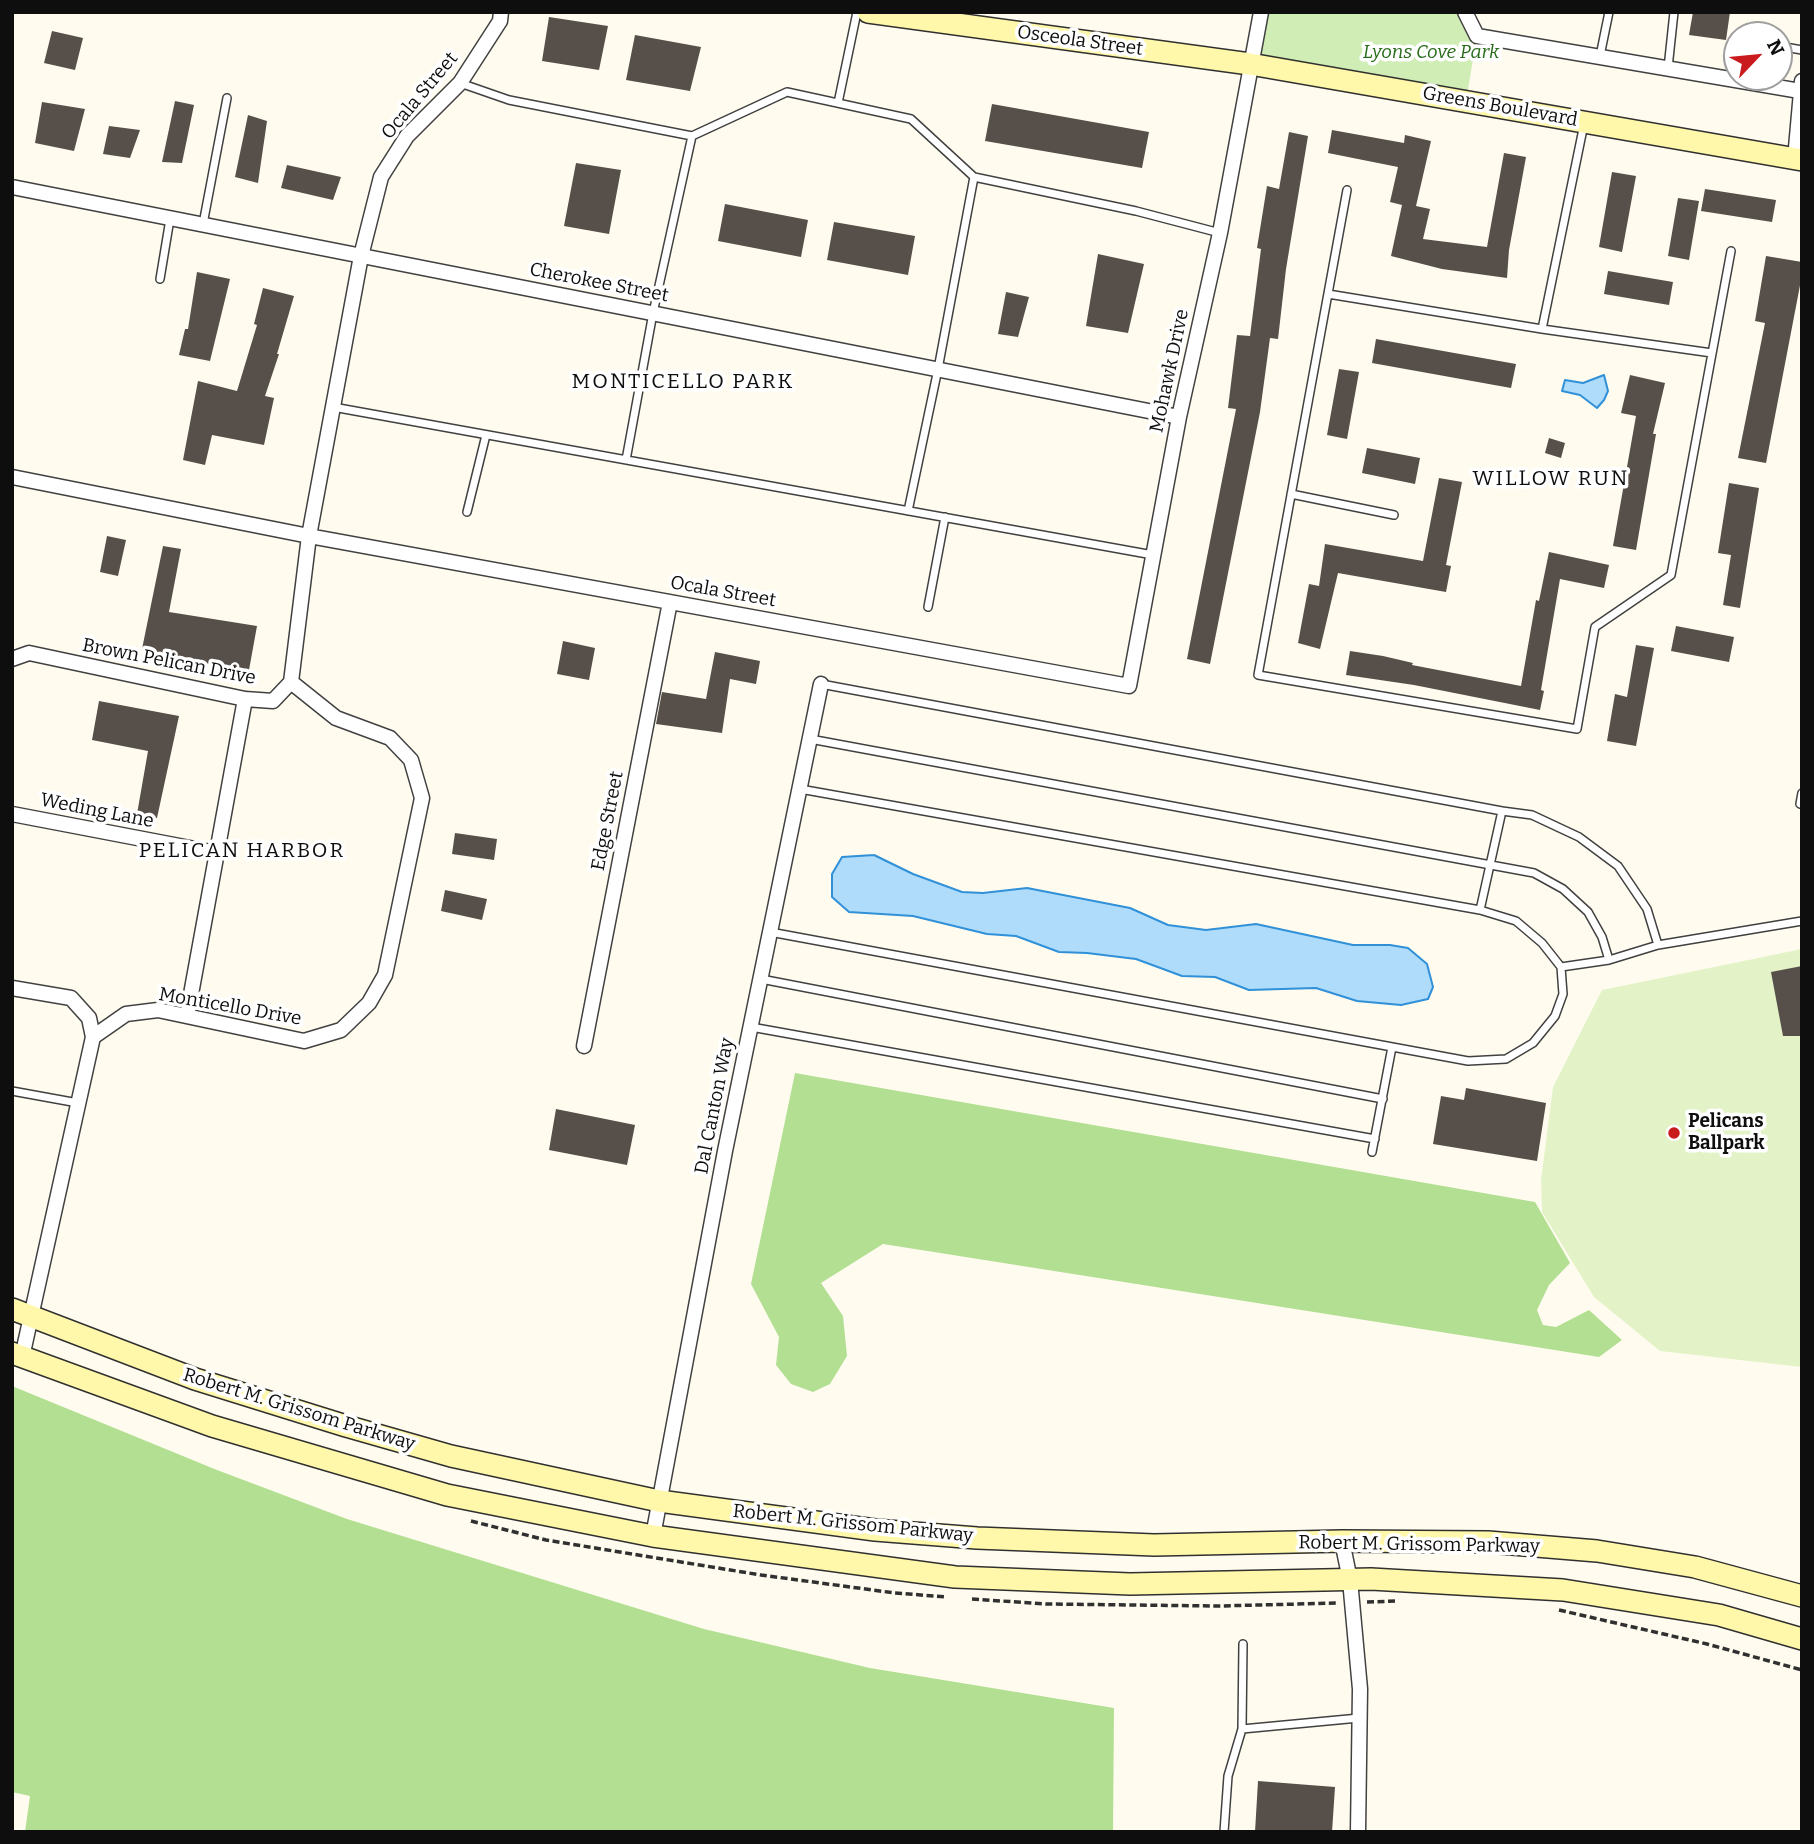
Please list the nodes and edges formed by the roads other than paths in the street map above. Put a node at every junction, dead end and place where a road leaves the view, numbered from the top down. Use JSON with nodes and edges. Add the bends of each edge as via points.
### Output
{"nodes":[{"id":1,"x":501,"y":12,"type":"edge"},
{"id":2,"x":857,"y":12,"type":"edge"},
{"id":3,"x":868,"y":12,"type":"edge"},
{"id":4,"x":1261,"y":12,"type":"edge"},
{"id":5,"x":1465,"y":12,"type":"edge"},
{"id":6,"x":1609,"y":12,"type":"edge"},
{"id":7,"x":1674,"y":12,"type":"edge"},
{"id":8,"x":1600,"y":57,"type":"junction"},
{"id":9,"x":1250,"y":64,"type":"junction"},
{"id":10,"x":1668,"y":68,"type":"junction"},
{"id":11,"x":460,"y":83,"type":"junction"},
{"id":12,"x":1801,"y":86,"type":"edge"},
{"id":13,"x":227,"y":98,"type":"dead end"},
{"id":14,"x":838,"y":103,"type":"junction"},
{"id":15,"x":1585,"y":121,"type":"junction"},
{"id":16,"x":692,"y":136,"type":"junction"},
{"id":17,"x":1798,"y":159,"type":"edge"},
{"id":18,"x":974,"y":177,"type":"junction"},
{"id":19,"x":12,"y":187,"type":"edge"},
{"id":20,"x":1347,"y":190,"type":"dead end"},
{"id":21,"x":170,"y":218,"type":"junction"},
{"id":22,"x":203,"y":225,"type":"junction"},
{"id":23,"x":1220,"y":233,"type":"junction"},
{"id":24,"x":1731,"y":251,"type":"dead end"},
{"id":25,"x":361,"y":256,"type":"junction"},
{"id":26,"x":160,"y":279,"type":"dead end"},
{"id":27,"x":1328,"y":294,"type":"junction"},
{"id":28,"x":653,"y":313,"type":"junction"},
{"id":29,"x":1542,"y":329,"type":"junction"},
{"id":30,"x":1712,"y":353,"type":"junction"},
{"id":31,"x":938,"y":369,"type":"junction"},
{"id":32,"x":333,"y":407,"type":"junction"},
{"id":33,"x":1179,"y":417,"type":"junction"},
{"id":34,"x":486,"y":435,"type":"junction"},
{"id":35,"x":625,"y":460,"type":"junction"},
{"id":36,"x":12,"y":477,"type":"edge"},
{"id":37,"x":1291,"y":494,"type":"junction"},
{"id":38,"x":908,"y":511,"type":"junction"},
{"id":39,"x":467,"y":512,"type":"dead end"},
{"id":40,"x":1394,"y":514,"type":"dead end"},
{"id":41,"x":945,"y":517,"type":"junction"},
{"id":42,"x":309,"y":536,"type":"junction"},
{"id":43,"x":1153,"y":555,"type":"junction"},
{"id":44,"x":670,"y":602,"type":"junction"},
{"id":45,"x":928,"y":607,"type":"dead end"},
{"id":46,"x":12,"y":659,"type":"edge"},
{"id":47,"x":291,"y":682,"type":"junction"},
{"id":48,"x":821,"y":684,"type":"joint"},
{"id":49,"x":1129,"y":686,"type":"joint"},
{"id":50,"x":245,"y":699,"type":"junction"},
{"id":51,"x":810,"y":739,"type":"junction"},
{"id":52,"x":800,"y":789,"type":"junction"},
{"id":53,"x":1802,"y":793,"type":"edge"},
{"id":54,"x":1802,"y":804,"type":"edge"},
{"id":55,"x":1502,"y":811,"type":"junction"},
{"id":56,"x":12,"y":814,"type":"edge"},
{"id":57,"x":216,"y":853,"type":"junction"},
{"id":58,"x":1490,"y":863,"type":"junction"},
{"id":59,"x":1480,"y":911,"type":"junction"},
{"id":60,"x":1802,"y":921,"type":"edge"},
{"id":61,"x":770,"y":932,"type":"junction"},
{"id":62,"x":1658,"y":945,"type":"junction"},
{"id":63,"x":1609,"y":960,"type":"junction"},
{"id":64,"x":1561,"y":967,"type":"junction"},
{"id":65,"x":760,"y":978,"type":"junction"},
{"id":66,"x":12,"y":988,"type":"edge"},
{"id":67,"x":187,"y":1016,"type":"junction"},
{"id":68,"x":751,"y":1027,"type":"junction"},
{"id":69,"x":93,"y":1037,"type":"junction"},
{"id":70,"x":584,"y":1046,"type":"dead end"},
{"id":71,"x":1392,"y":1047,"type":"junction"},
{"id":72,"x":12,"y":1091,"type":"edge"},
{"id":73,"x":1382,"y":1099,"type":"junction"},
{"id":74,"x":78,"y":1103,"type":"junction"},
{"id":75,"x":1375,"y":1139,"type":"junction"},
{"id":76,"x":1373,"y":1152,"type":"dead end"},
{"id":77,"x":22,"y":1313,"type":"edge"},
{"id":78,"x":17,"y":1355,"type":"edge"},
{"id":79,"x":659,"y":1501,"type":"junction"},
{"id":80,"x":653,"y":1536,"type":"junction"},
{"id":81,"x":1342,"y":1541,"type":"junction"},
{"id":82,"x":1350,"y":1580,"type":"junction"},
{"id":83,"x":1802,"y":1596,"type":"edge"},
{"id":84,"x":1802,"y":1639,"type":"edge"},
{"id":85,"x":1243,"y":1644,"type":"dead end"},
{"id":86,"x":1360,"y":1718,"type":"junction"},
{"id":87,"x":1242,"y":1729,"type":"junction"},
{"id":88,"x":1224,"y":1832,"type":"edge"},
{"id":89,"x":1358,"y":1832,"type":"edge"}],
"edges":[{"from":1,"to":11,"type":"street","name":"Ocala Street","via":[[500,21]]},
{"from":2,"to":14,"type":"lane"},
{"from":3,"to":9,"type":"main road","name":"Osceola Street"},
{"from":4,"to":9,"type":"street"},
{"from":5,"to":8,"type":"street","via":[[1477,36]]},
{"from":6,"to":8,"type":"lane"},
{"from":7,"to":10,"type":"lane"},
{"from":8,"to":10,"type":"street"},
{"from":9,"to":15,"type":"main road","name":"Greens Boulevard"},
{"from":9,"to":23,"type":"street","name":"Mohawk Drive"},
{"from":10,"to":12,"type":"street"},
{"from":11,"to":16,"type":"lane","via":[[509,100]]},
{"from":11,"to":25,"type":"street","name":"Ocala Street","via":[[407,136],[381,177]]},
{"from":12,"to":17,"type":"street"},
{"from":13,"to":22,"type":"lane"},
{"from":14,"to":16,"type":"lane","via":[[787,92]]},
{"from":14,"to":18,"type":"lane","via":[[911,120]]},
{"from":15,"to":17,"type":"main road","name":"Greens Boulevard"},
{"from":15,"to":29,"type":"lane"},
{"from":16,"to":28,"type":"lane"},
{"from":18,"to":23,"type":"lane"},
{"from":18,"to":31,"type":"lane"},
{"from":19,"to":21,"type":"street","name":"Cherokee Street"},
{"from":20,"to":27,"type":"lane"},
{"from":21,"to":22,"type":"street","name":"Cherokee Street"},
{"from":21,"to":26,"type":"lane"},
{"from":22,"to":25,"type":"street","name":"Cherokee Street"},
{"from":23,"to":33,"type":"street","name":"Mohawk Drive"},
{"from":24,"to":30,"type":"lane"},
{"from":25,"to":28,"type":"street","name":"Cherokee Street"},
{"from":25,"to":32,"type":"street","name":"Ocala Street"},
{"from":27,"to":29,"type":"lane"},
{"from":27,"to":37,"type":"lane"},
{"from":28,"to":31,"type":"street","name":"Cherokee Street"},
{"from":28,"to":35,"type":"lane"},
{"from":29,"to":30,"type":"lane"},
{"from":30,"to":37,"type":"lane","via":[[1671,575],[1595,627],[1577,729],[1258,675]]},
{"from":31,"to":33,"type":"street","name":"Cherokee Street"},
{"from":31,"to":38,"type":"lane"},
{"from":32,"to":34,"type":"lane"},
{"from":32,"to":42,"type":"street","name":"Ocala Street"},
{"from":33,"to":43,"type":"street","name":"Mohawk Drive"},
{"from":34,"to":35,"type":"lane"},
{"from":34,"to":39,"type":"lane"},
{"from":35,"to":38,"type":"lane"},
{"from":36,"to":42,"type":"street","name":"Ocala Street"},
{"from":37,"to":40,"type":"lane"},
{"from":38,"to":41,"type":"lane"},
{"from":41,"to":43,"type":"lane"},
{"from":41,"to":45,"type":"lane"},
{"from":42,"to":44,"type":"street","name":"Ocala Street"},
{"from":42,"to":47,"type":"street"},
{"from":43,"to":49,"type":"street","name":"Mohawk Drive"},
{"from":44,"to":49,"type":"street","name":"Ocala Street"},
{"from":44,"to":70,"type":"street","name":"Edge Street"},
{"from":46,"to":50,"type":"street","name":"Brown Pelican Drive","via":[[29,653]]},
{"from":47,"to":50,"type":"street","name":"Brown Pelican Drive","via":[[273,701]]},
{"from":47,"to":67,"type":"street","name":"Monticello Drive","via":[[336,718],[390,738],[411,760],[422,798],[385,975],[369,1003],[341,1030],[304,1041]]},
{"from":48,"to":51,"type":"street","name":"Dal Canton Way"},
{"from":48,"to":55,"type":"lane"},
{"from":50,"to":57,"type":"street"},
{"from":51,"to":52,"type":"street","name":"Dal Canton Way"},
{"from":51,"to":58,"type":"lane"},
{"from":52,"to":59,"type":"lane"},
{"from":52,"to":61,"type":"street","name":"Dal Canton Way"},
{"from":53,"to":54,"type":"lane"},
{"from":55,"to":58,"type":"lane"},
{"from":55,"to":62,"type":"lane","via":[[1532,815],[1579,836],[1618,866],[1647,909]]},
{"from":56,"to":57,"type":"street","name":"Weding Lane"},
{"from":57,"to":67,"type":"street"},
{"from":58,"to":59,"type":"lane"},
{"from":58,"to":63,"type":"lane","via":[[1534,873],[1563,889],[1588,912]]},
{"from":59,"to":64,"type":"lane","via":[[1516,921]]},
{"from":60,"to":62,"type":"lane"},
{"from":61,"to":65,"type":"street","name":"Dal Canton Way"},
{"from":61,"to":71,"type":"lane"},
{"from":62,"to":63,"type":"lane"},
{"from":63,"to":64,"type":"lane"},
{"from":64,"to":71,"type":"lane","via":[[1563,994],[1555,1016],[1533,1043],[1506,1059],[1468,1061]]},
{"from":65,"to":68,"type":"street","name":"Dal Canton Way"},
{"from":65,"to":73,"type":"lane"},
{"from":66,"to":69,"type":"street","via":[[71,998],[89,1018]]},
{"from":67,"to":69,"type":"street","name":"Monticello Drive","via":[[158,1010],[126,1014]]},
{"from":68,"to":75,"type":"lane"},
{"from":68,"to":79,"type":"street","name":"Dal Canton Way"},
{"from":69,"to":74,"type":"street"},
{"from":71,"to":73,"type":"lane"},
{"from":72,"to":74,"type":"lane"},
{"from":73,"to":75,"type":"lane"},
{"from":74,"to":77,"type":"street"},
{"from":75,"to":76,"type":"lane"},
{"from":77,"to":78,"type":"street"},
{"from":77,"to":79,"type":"main road","name":"Robert M. Grissom Parkway","via":[[195,1379],[373,1433],[451,1456]]},
{"from":78,"to":80,"type":"main road","name":"Robert M. Grissom Parkway","via":[[212,1426],[447,1495]]},
{"from":79,"to":80,"type":"street","name":"Dal Canton Way"},
{"from":79,"to":81,"type":"main road","name":"Robert M. Grissom Parkway","via":[[875,1530],[977,1538],[1154,1545]]},
{"from":80,"to":82,"type":"main road","name":"Robert M. Grissom Parkway","via":[[955,1577],[1130,1584]]},
{"from":81,"to":82,"type":"street"},
{"from":81,"to":83,"type":"main road","name":"Robert M. Grissom Parkway","via":[[1488,1542],[1597,1551],[1695,1567]]},
{"from":82,"to":84,"type":"main road","name":"Robert M. Grissom Parkway","via":[[1563,1590],[1718,1615]]},
{"from":82,"to":86,"type":"street"},
{"from":85,"to":87,"type":"lane"},
{"from":86,"to":87,"type":"lane"},
{"from":86,"to":89,"type":"street"},
{"from":87,"to":88,"type":"lane","via":[[1228,1776]]}]}
